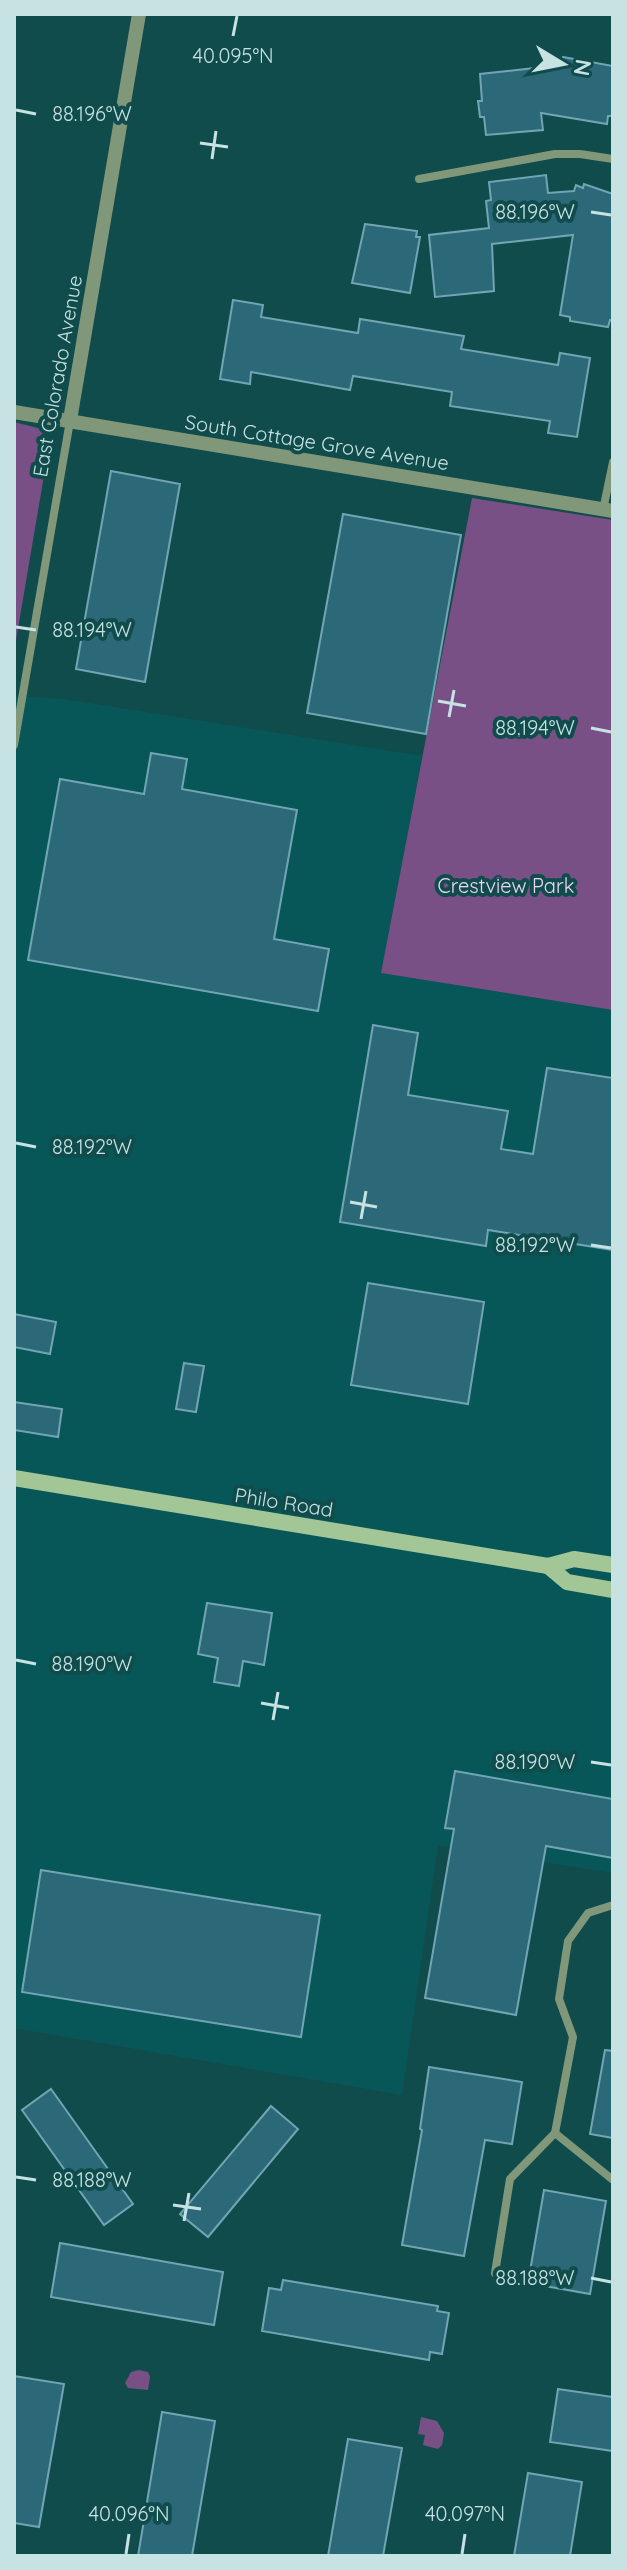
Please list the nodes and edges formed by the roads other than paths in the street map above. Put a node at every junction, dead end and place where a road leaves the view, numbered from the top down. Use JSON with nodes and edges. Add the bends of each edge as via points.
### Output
{"nodes":[{"id":1,"x":139,"y":14,"type":"edge"},
{"id":2,"x":613,"y":159,"type":"edge"},
{"id":3,"x":419,"y":179,"type":"dead end"},
{"id":4,"x":14,"y":412,"type":"edge"},
{"id":5,"x":70,"y":420,"type":"junction"},
{"id":6,"x":613,"y":462,"type":"edge"},
{"id":7,"x":608,"y":510,"type":"edge"},
{"id":8,"x":14,"y":745,"type":"edge"},
{"id":9,"x":14,"y":1478,"type":"edge"},
{"id":10,"x":613,"y":1565,"type":"edge"},
{"id":11,"x":548,"y":1566,"type":"junction"},
{"id":12,"x":613,"y":1590,"type":"edge"},
{"id":13,"x":613,"y":1905,"type":"edge"},
{"id":14,"x":555,"y":2133,"type":"junction"},
{"id":15,"x":613,"y":2180,"type":"edge"},
{"id":16,"x":495,"y":2273,"type":"dead end"}],
"edges":[{"from":1,"to":5,"type":"street","name":"East Colorado Avenue"},
{"from":2,"to":3,"type":"street","via":[[555,154]]},
{"from":4,"to":5,"type":"street","name":"South Cottage Grove Avenue"},
{"from":5,"to":7,"type":"street","name":"South Cottage Grove Avenue"},
{"from":5,"to":8,"type":"street","name":"East Colorado Avenue"},
{"from":6,"to":7,"type":"street"},
{"from":9,"to":11,"type":"main road","name":"Philo Road"},
{"from":10,"to":11,"type":"main road","name":"Philo Road","via":[[574,1559]]},
{"from":11,"to":12,"type":"main road","name":"Philo Road","via":[[567,1582]]},
{"from":13,"to":14,"type":"street","via":[[588,1913],[568,1941],[559,1999],[573,2037]]},
{"from":14,"to":15,"type":"street"},
{"from":14,"to":16,"type":"street","via":[[510,2179]]}]}
